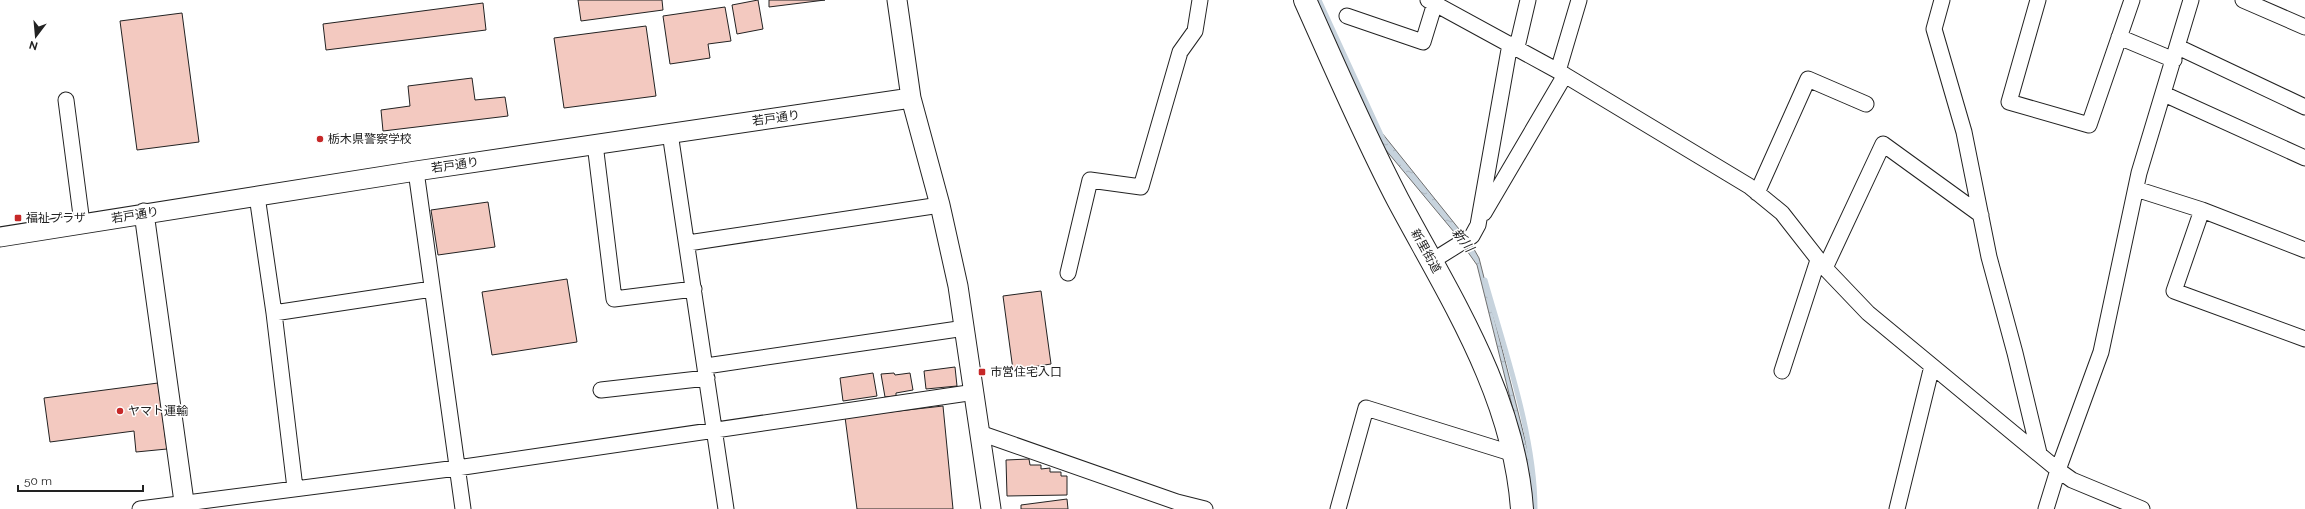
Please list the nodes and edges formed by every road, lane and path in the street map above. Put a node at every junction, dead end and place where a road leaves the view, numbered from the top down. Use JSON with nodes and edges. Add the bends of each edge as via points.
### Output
{"nodes":[{"id":1,"x":897,"y":0,"type":"edge"},
{"id":2,"x":1200,"y":0,"type":"edge"},
{"id":3,"x":1305,"y":0,"type":"edge"},
{"id":4,"x":1528,"y":0,"type":"edge"},
{"id":5,"x":1579,"y":0,"type":"edge"},
{"id":6,"x":1942,"y":0,"type":"edge"},
{"id":7,"x":2038,"y":0,"type":"edge"},
{"id":8,"x":2132,"y":0,"type":"edge"},
{"id":9,"x":2191,"y":0,"type":"edge"},
{"id":10,"x":2243,"y":0,"type":"edge"},
{"id":11,"x":1432,"y":2,"type":"edge"},
{"id":12,"x":1347,"y":16,"type":"dead end"},
{"id":13,"x":2305,"y":27,"type":"edge"},
{"id":14,"x":2119,"y":38,"type":"junction"},
{"id":15,"x":1514,"y":45,"type":"junction"},
{"id":16,"x":2176,"y":54,"type":"junction"},
{"id":17,"x":1562,"y":73,"type":"junction"},
{"id":18,"x":2164,"y":94,"type":"junction"},
{"id":19,"x":911,"y":98,"type":"junction"},
{"id":20,"x":66,"y":100,"type":"dead end"},
{"id":21,"x":1866,"y":104,"type":"dead end"},
{"id":22,"x":2305,"y":107,"type":"edge"},
{"id":23,"x":670,"y":133,"type":"junction"},
{"id":24,"x":595,"y":144,"type":"junction"},
{"id":25,"x":2305,"y":158,"type":"edge"},
{"id":26,"x":416,"y":171,"type":"junction"},
{"id":27,"x":2136,"y":189,"type":"junction"},
{"id":28,"x":1757,"y":193,"type":"junction"},
{"id":29,"x":257,"y":196,"type":"junction"},
{"id":30,"x":940,"y":205,"type":"junction"},
{"id":31,"x":2202,"y":210,"type":"junction"},
{"id":32,"x":144,"y":213,"type":"junction"},
{"id":33,"x":1981,"y":215,"type":"junction"},
{"id":34,"x":82,"y":224,"type":"junction"},
{"id":35,"x":1474,"y":231,"type":"junction"},
{"id":36,"x":0,"y":236,"type":"edge"},
{"id":37,"x":688,"y":243,"type":"junction"},
{"id":38,"x":2305,"y":250,"type":"edge"},
{"id":39,"x":1432,"y":261,"type":"junction"},
{"id":40,"x":1821,"y":264,"type":"junction"},
{"id":41,"x":1068,"y":273,"type":"dead end"},
{"id":42,"x":694,"y":288,"type":"junction"},
{"id":43,"x":432,"y":289,"type":"junction"},
{"id":44,"x":274,"y":313,"type":"junction"},
{"id":45,"x":965,"y":328,"type":"junction"},
{"id":46,"x":2305,"y":339,"type":"edge"},
{"id":47,"x":1932,"y":366,"type":"junction"},
{"id":48,"x":1782,"y":371,"type":"dead end"},
{"id":49,"x":706,"y":372,"type":"junction"},
{"id":50,"x":601,"y":390,"type":"dead end"},
{"id":51,"x":975,"y":392,"type":"junction"},
{"id":52,"x":716,"y":431,"type":"junction"},
{"id":53,"x":980,"y":433,"type":"junction"},
{"id":54,"x":1514,"y":454,"type":"junction"},
{"id":55,"x":2039,"y":454,"type":"junction"},
{"id":56,"x":457,"y":468,"type":"junction"},
{"id":57,"x":2058,"y":470,"type":"junction"},
{"id":58,"x":295,"y":488,"type":"junction"},
{"id":59,"x":185,"y":506,"type":"edge"},
{"id":60,"x":140,"y":509,"type":"edge"},
{"id":61,"x":462,"y":509,"type":"edge"},
{"id":62,"x":726,"y":509,"type":"edge"},
{"id":63,"x":991,"y":509,"type":"edge"},
{"id":64,"x":1205,"y":509,"type":"edge"},
{"id":65,"x":1338,"y":509,"type":"edge"},
{"id":66,"x":1522,"y":509,"type":"edge"},
{"id":67,"x":1897,"y":509,"type":"edge"},
{"id":68,"x":2046,"y":509,"type":"edge"},
{"id":69,"x":2142,"y":509,"type":"edge"}],
"edges":[{"from":1,"to":19,"type":"street"},
{"from":2,"to":41,"type":"street","via":[[1195,31],[1180,52],[1141,187],[1090,180]]},
{"from":3,"to":39,"type":"main road","name":"新里街道","via":[[1360,125]]},
{"from":4,"to":15,"type":"street"},
{"from":5,"to":17,"type":"street"},
{"from":6,"to":33,"type":"street","via":[[1934,29],[1964,132]]},
{"from":7,"to":14,"type":"street","via":[[2009,102],[2088,125]]},
{"from":8,"to":14,"type":"street"},
{"from":9,"to":16,"type":"street"},
{"from":10,"to":13,"type":"street"},
{"from":11,"to":12,"type":"street","via":[[1423,42]]},
{"from":11,"to":15,"type":"street"},
{"from":14,"to":16,"type":"street"},
{"from":15,"to":17,"type":"street"},
{"from":15,"to":35,"type":"street"},
{"from":16,"to":18,"type":"street"},
{"from":16,"to":22,"type":"street"},
{"from":17,"to":28,"type":"street"},
{"from":17,"to":35,"type":"street"},
{"from":18,"to":25,"type":"street"},
{"from":18,"to":27,"type":"street"},
{"from":19,"to":23,"type":"street","name":"若戸通り"},
{"from":19,"to":30,"type":"street"},
{"from":20,"to":34,"type":"street"},
{"from":21,"to":28,"type":"street","via":[[1808,78]]},
{"from":23,"to":24,"type":"street","name":"若戸通り"},
{"from":23,"to":37,"type":"street"},
{"from":24,"to":26,"type":"street","name":"若戸通り"},
{"from":24,"to":42,"type":"street","via":[[614,299]]},
{"from":26,"to":29,"type":"street","name":"若戸通り"},
{"from":26,"to":43,"type":"street"},
{"from":27,"to":31,"type":"street"},
{"from":27,"to":57,"type":"street","via":[[2101,352]]},
{"from":28,"to":40,"type":"street","via":[[1782,212]]},
{"from":29,"to":32,"type":"street","name":"若戸通り"},
{"from":29,"to":44,"type":"street"},
{"from":30,"to":37,"type":"street"},
{"from":30,"to":45,"type":"street"},
{"from":31,"to":38,"type":"street"},
{"from":31,"to":46,"type":"street","via":[[2174,291]]},
{"from":32,"to":34,"type":"street","name":"若戸通り"},
{"from":32,"to":59,"type":"street"},
{"from":33,"to":40,"type":"street","via":[[1883,144]]},
{"from":33,"to":55,"type":"street"},
{"from":34,"to":36,"type":"street","name":"若戸通り"},
{"from":35,"to":39,"type":"street","via":[[1457,246]]},
{"from":37,"to":42,"type":"street"},
{"from":39,"to":54,"type":"main road","name":"新里街道","via":[[1492,381],[1506,420]]},
{"from":40,"to":47,"type":"street","via":[[1868,313]]},
{"from":40,"to":48,"type":"street"},
{"from":42,"to":49,"type":"street"},
{"from":43,"to":44,"type":"street"},
{"from":43,"to":56,"type":"street"},
{"from":44,"to":58,"type":"street"},
{"from":45,"to":49,"type":"street"},
{"from":45,"to":51,"type":"street"},
{"from":47,"to":55,"type":"street"},
{"from":47,"to":67,"type":"street"},
{"from":49,"to":50,"type":"street"},
{"from":49,"to":52,"type":"street"},
{"from":51,"to":52,"type":"street"},
{"from":51,"to":53,"type":"street"},
{"from":52,"to":56,"type":"street"},
{"from":52,"to":62,"type":"street"},
{"from":53,"to":63,"type":"street"},
{"from":53,"to":64,"type":"street","via":[[1177,502]]},
{"from":54,"to":65,"type":"street","via":[[1366,408]]},
{"from":54,"to":66,"type":"main road","name":"新里街道"},
{"from":55,"to":57,"type":"street"},
{"from":56,"to":58,"type":"street"},
{"from":56,"to":61,"type":"street"},
{"from":57,"to":68,"type":"street"},
{"from":57,"to":69,"type":"street","via":[[2072,480]]},
{"from":58,"to":59,"type":"street"},
{"from":59,"to":60,"type":"street"}]}
